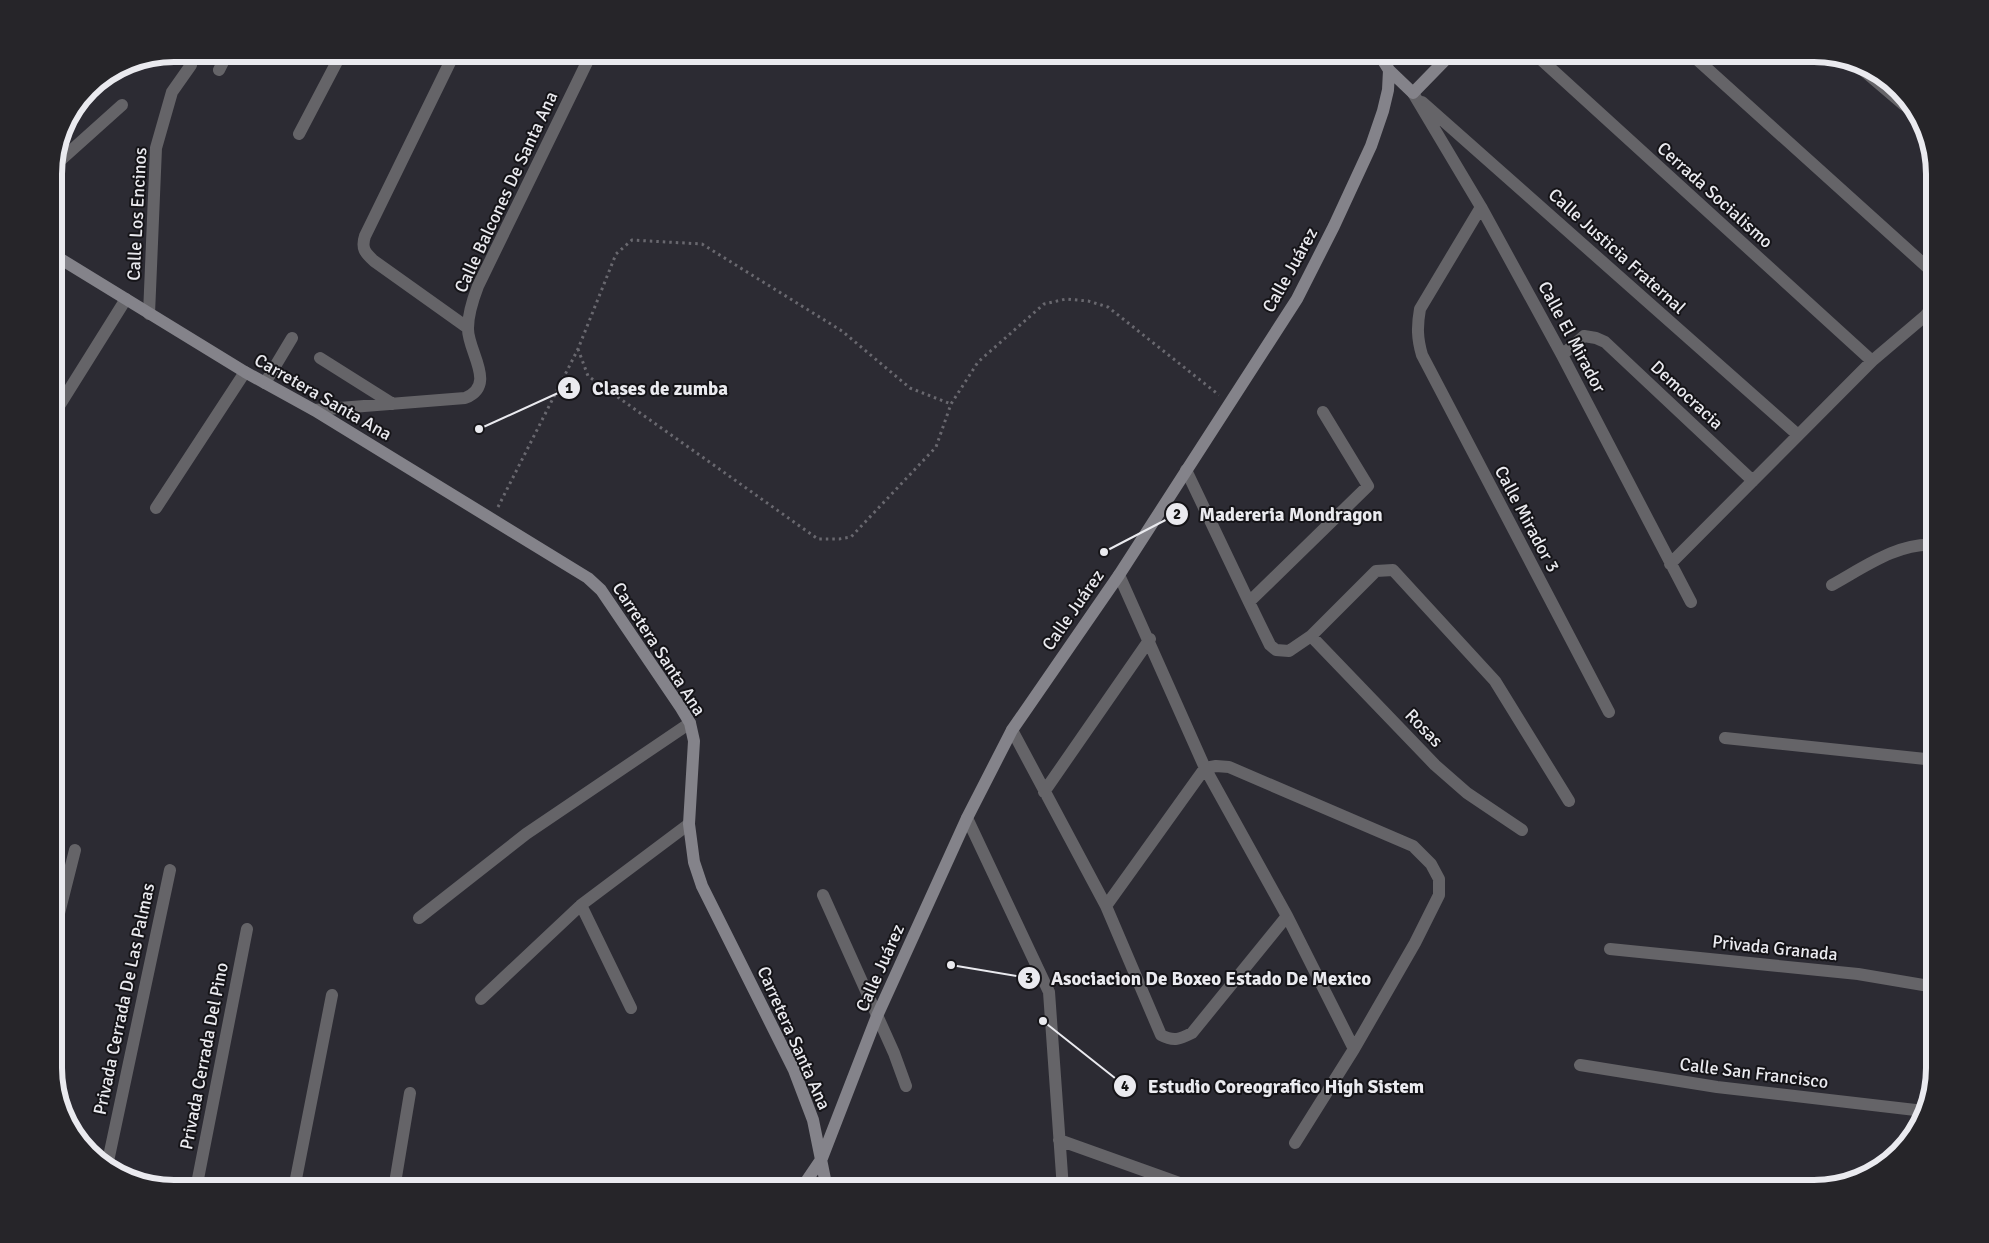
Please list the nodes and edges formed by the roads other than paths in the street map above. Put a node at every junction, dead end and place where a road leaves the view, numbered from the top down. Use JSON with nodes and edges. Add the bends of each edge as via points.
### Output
{"nodes":[{"id":1,"x":223,"y":62,"type":"edge"},
{"id":2,"x":336,"y":62,"type":"edge"},
{"id":3,"x":450,"y":62,"type":"edge"},
{"id":4,"x":587,"y":62,"type":"edge"},
{"id":5,"x":1384,"y":62,"type":"edge"},
{"id":6,"x":1443,"y":62,"type":"edge"},
{"id":7,"x":1544,"y":62,"type":"edge"},
{"id":8,"x":1701,"y":62,"type":"edge"},
{"id":9,"x":191,"y":65,"type":"dead end"},
{"id":10,"x":219,"y":70,"type":"dead end"},
{"id":11,"x":1389,"y":70,"type":"junction"},
{"id":12,"x":1872,"y":78,"type":"edge"},
{"id":13,"x":1413,"y":93,"type":"junction"},
{"id":14,"x":1898,"y":100,"type":"edge"},
{"id":15,"x":122,"y":105,"type":"dead end"},
{"id":16,"x":299,"y":134,"type":"dead end"},
{"id":17,"x":64,"y":157,"type":"edge"},
{"id":18,"x":1481,"y":207,"type":"junction"},
{"id":19,"x":63,"y":260,"type":"edge"},
{"id":20,"x":1926,"y":266,"type":"edge"},
{"id":21,"x":126,"y":299,"type":"junction"},
{"id":22,"x":149,"y":314,"type":"junction"},
{"id":23,"x":1926,"y":315,"type":"edge"},
{"id":24,"x":468,"y":328,"type":"junction"},
{"id":25,"x":292,"y":338,"type":"dead end"},
{"id":26,"x":1562,"y":355,"type":"junction"},
{"id":27,"x":320,"y":358,"type":"dead end"},
{"id":28,"x":1872,"y":361,"type":"junction"},
{"id":29,"x":245,"y":372,"type":"junction"},
{"id":30,"x":265,"y":383,"type":"junction"},
{"id":31,"x":63,"y":400,"type":"edge"},
{"id":32,"x":393,"y":404,"type":"junction"},
{"id":33,"x":314,"y":410,"type":"junction"},
{"id":34,"x":1323,"y":412,"type":"dead end"},
{"id":35,"x":1798,"y":435,"type":"junction"},
{"id":36,"x":1186,"y":470,"type":"junction"},
{"id":37,"x":1753,"y":480,"type":"junction"},
{"id":38,"x":156,"y":508,"type":"dead end"},
{"id":39,"x":1926,"y":544,"type":"edge"},
{"id":40,"x":1670,"y":564,"type":"junction"},
{"id":41,"x":1120,"y":575,"type":"junction"},
{"id":42,"x":1832,"y":586,"type":"dead end"},
{"id":43,"x":1249,"y":602,"type":"junction"},
{"id":44,"x":1691,"y":602,"type":"dead end"},
{"id":45,"x":1311,"y":636,"type":"junction"},
{"id":46,"x":1150,"y":640,"type":"junction"},
{"id":47,"x":1609,"y":712,"type":"dead end"},
{"id":48,"x":690,"y":723,"type":"junction"},
{"id":49,"x":1012,"y":730,"type":"junction"},
{"id":50,"x":1725,"y":738,"type":"dead end"},
{"id":51,"x":1926,"y":759,"type":"edge"},
{"id":52,"x":1205,"y":768,"type":"junction"},
{"id":53,"x":1044,"y":792,"type":"junction"},
{"id":54,"x":1569,"y":801,"type":"dead end"},
{"id":55,"x":967,"y":818,"type":"junction"},
{"id":56,"x":689,"y":824,"type":"junction"},
{"id":57,"x":1522,"y":830,"type":"dead end"},
{"id":58,"x":75,"y":850,"type":"dead end"},
{"id":59,"x":170,"y":870,"type":"dead end"},
{"id":60,"x":823,"y":895,"type":"dead end"},
{"id":61,"x":63,"y":897,"type":"edge"},
{"id":62,"x":581,"y":905,"type":"junction"},
{"id":63,"x":1106,"y":906,"type":"junction"},
{"id":64,"x":1287,"y":916,"type":"junction"},
{"id":65,"x":419,"y":918,"type":"dead end"},
{"id":66,"x":247,"y":929,"type":"dead end"},
{"id":67,"x":1610,"y":948,"type":"dead end"},
{"id":68,"x":1926,"y":985,"type":"edge"},
{"id":69,"x":332,"y":995,"type":"dead end"},
{"id":70,"x":481,"y":999,"type":"dead end"},
{"id":71,"x":631,"y":1008,"type":"dead end"},
{"id":72,"x":878,"y":1016,"type":"junction"},
{"id":73,"x":1354,"y":1048,"type":"junction"},
{"id":74,"x":1580,"y":1065,"type":"dead end"},
{"id":75,"x":906,"y":1086,"type":"dead end"},
{"id":76,"x":410,"y":1093,"type":"dead end"},
{"id":77,"x":1918,"y":1110,"type":"edge"},
{"id":78,"x":1059,"y":1140,"type":"junction"},
{"id":79,"x":1295,"y":1143,"type":"dead end"},
{"id":80,"x":822,"y":1158,"type":"junction"},
{"id":81,"x":109,"y":1159,"type":"edge"},
{"id":82,"x":198,"y":1180,"type":"edge"},
{"id":83,"x":296,"y":1180,"type":"edge"},
{"id":84,"x":396,"y":1180,"type":"edge"},
{"id":85,"x":807,"y":1180,"type":"edge"},
{"id":86,"x":826,"y":1180,"type":"edge"},
{"id":87,"x":1062,"y":1180,"type":"edge"},
{"id":88,"x":1171,"y":1180,"type":"edge"}],
"edges":[{"from":1,"to":10,"type":"street"},
{"from":2,"to":16,"type":"street"},
{"from":3,"to":24,"type":"street","via":[[364,236],[363,248],[374,261]]},
{"from":4,"to":24,"type":"street","name":"Calle Balcones De Santa Ana","via":[[478,286]]},
{"from":5,"to":11,"type":"street"},
{"from":6,"to":13,"type":"street"},
{"from":7,"to":28,"type":"street","name":"Cerrada Socialismo"},
{"from":8,"to":20,"type":"street"},
{"from":9,"to":22,"type":"street","name":"Calle Los Encinos","via":[[172,92],[156,148]]},
{"from":11,"to":13,"type":"street"},
{"from":11,"to":36,"type":"street","name":"Calle Juárez","via":[[1388,90],[1371,146],[1297,299]]},
{"from":12,"to":14,"type":"street"},
{"from":13,"to":18,"type":"street","name":"Calle El Mirador"},
{"from":13,"to":35,"type":"street","name":"Calle Justicia Fraternal"},
{"from":15,"to":17,"type":"street"},
{"from":18,"to":26,"type":"street","name":"Calle El Mirador"},
{"from":18,"to":47,"type":"street","name":"Calle Mirador 3","via":[[1420,309],[1417,340],[1426,364]]},
{"from":19,"to":21,"type":"street","name":"Carretera Santa Ana"},
{"from":21,"to":22,"type":"street","name":"Carretera Santa Ana"},
{"from":21,"to":31,"type":"street"},
{"from":22,"to":29,"type":"street","name":"Carretera Santa Ana"},
{"from":23,"to":28,"type":"street"},
{"from":24,"to":32,"type":"street","name":"Calle Balcones De Santa Ana","via":[[481,375],[475,392],[465,398]]},
{"from":25,"to":30,"type":"street"},
{"from":26,"to":37,"type":"street","name":"Democracia","via":[[1584,336],[1605,342]]},
{"from":26,"to":40,"type":"street","name":"Calle El Mirador"},
{"from":27,"to":32,"type":"street"},
{"from":28,"to":35,"type":"street"},
{"from":29,"to":30,"type":"street","name":"Carretera Santa Ana"},
{"from":29,"to":38,"type":"street"},
{"from":30,"to":33,"type":"street","name":"Carretera Santa Ana"},
{"from":32,"to":33,"type":"street","name":"Calle Balcones De Santa Ana"},
{"from":33,"to":48,"type":"street","name":"Carretera Santa Ana","via":[[588,578],[601,590]]},
{"from":34,"to":43,"type":"street","via":[[1368,486]]},
{"from":35,"to":37,"type":"street"},
{"from":36,"to":41,"type":"street","name":"Calle Juárez"},
{"from":36,"to":43,"type":"street"},
{"from":37,"to":40,"type":"street"},
{"from":39,"to":42,"type":"street","via":[[1900,548]]},
{"from":40,"to":44,"type":"street","name":"Calle El Mirador"},
{"from":41,"to":46,"type":"street"},
{"from":41,"to":49,"type":"street","name":"Calle Juárez"},
{"from":43,"to":45,"type":"street","via":[[1270,645],[1276,650],[1289,651]]},
{"from":45,"to":54,"type":"street","via":[[1376,571],[1393,570],[1495,681]]},
{"from":45,"to":57,"type":"street","name":"Rosas","via":[[1435,765],[1467,793]]},
{"from":46,"to":52,"type":"street"},
{"from":46,"to":53,"type":"street"},
{"from":48,"to":56,"type":"street","name":"Carretera Santa Ana","via":[[694,741]]},
{"from":48,"to":65,"type":"street","via":[[526,834]]},
{"from":49,"to":53,"type":"street"},
{"from":49,"to":55,"type":"street","name":"Calle Juárez"},
{"from":50,"to":51,"type":"street"},
{"from":52,"to":63,"type":"street"},
{"from":52,"to":64,"type":"street"},
{"from":52,"to":73,"type":"street","via":[[1229,767],[1413,846],[1431,864],[1439,880],[1439,894],[1415,943]]},
{"from":53,"to":63,"type":"street"},
{"from":55,"to":72,"type":"street","name":"Calle Juárez"},
{"from":55,"to":78,"type":"street","via":[[1050,992]]},
{"from":56,"to":62,"type":"street"},
{"from":56,"to":80,"type":"street","name":"Carretera Santa Ana","via":[[694,862],[702,886],[794,1070],[813,1120]]},
{"from":58,"to":61,"type":"street"},
{"from":59,"to":81,"type":"street","name":"Privada Cerrada De Las Palmas"},
{"from":60,"to":72,"type":"street"},
{"from":62,"to":70,"type":"street"},
{"from":62,"to":71,"type":"street"},
{"from":63,"to":64,"type":"street","via":[[1161,1035],[1170,1040],[1179,1040],[1192,1033]]},
{"from":64,"to":73,"type":"street"},
{"from":66,"to":82,"type":"street","name":"Privada Cerrada Del Pino"},
{"from":67,"to":68,"type":"street","name":"Privada Granada","via":[[1858,974]]},
{"from":69,"to":83,"type":"street"},
{"from":72,"to":75,"type":"street"},
{"from":72,"to":80,"type":"street","name":"Calle Juárez"},
{"from":73,"to":79,"type":"street"},
{"from":74,"to":77,"type":"street","name":"Calle San Francisco","via":[[1717,1087]]},
{"from":76,"to":84,"type":"street"},
{"from":78,"to":87,"type":"street"},
{"from":78,"to":88,"type":"street"},
{"from":80,"to":85,"type":"street","name":"Calle Juárez"},
{"from":80,"to":86,"type":"street","name":"Carretera Santa Ana"}]}
